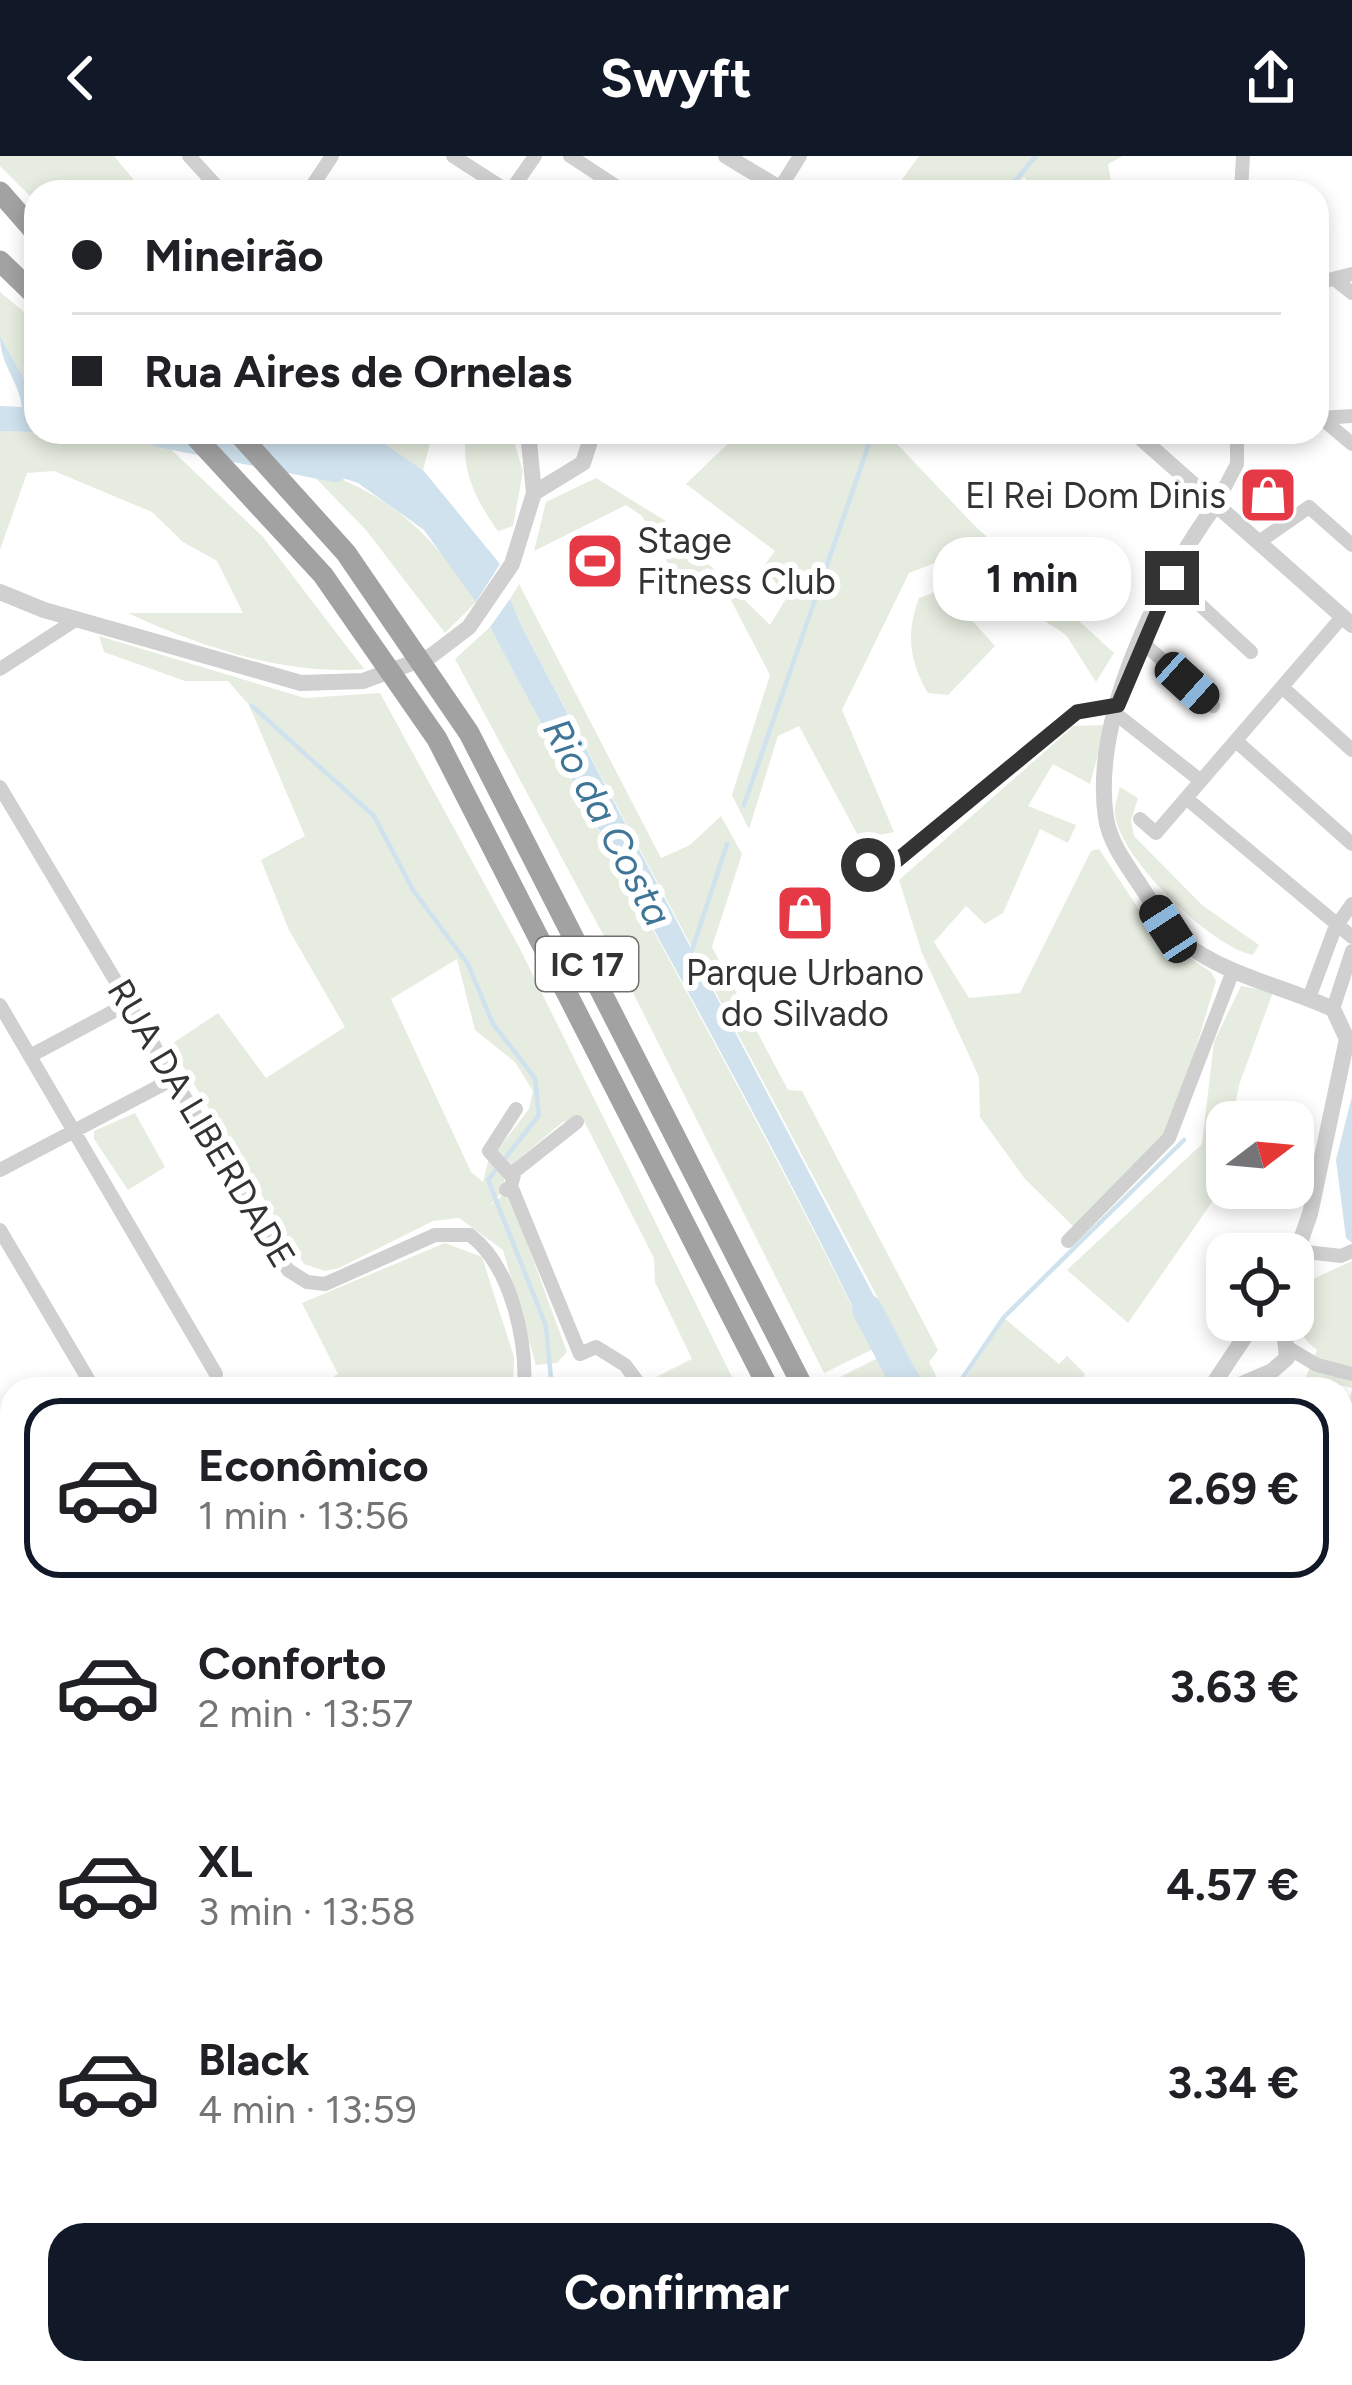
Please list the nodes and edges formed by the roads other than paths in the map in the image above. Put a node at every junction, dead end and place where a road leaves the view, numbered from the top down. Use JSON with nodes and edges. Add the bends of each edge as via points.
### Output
{"nodes":[{"id":1,"x":189,"y":156,"type":"edge"},
{"id":2,"x":453,"y":156,"type":"edge"},
{"id":3,"x":570,"y":156,"type":"edge"},
{"id":4,"x":726,"y":156,"type":"edge"},
{"id":5,"x":211,"y":180,"type":"edge"},
{"id":6,"x":490,"y":180,"type":"edge"},
{"id":7,"x":607,"y":180,"type":"edge"},
{"id":8,"x":764,"y":180,"type":"edge"},
{"id":9,"x":0,"y":192,"type":"edge"},
{"id":10,"x":0,"y":212,"type":"edge"},
{"id":11,"x":24,"y":219,"type":"edge"},
{"id":12,"x":24,"y":235,"type":"edge"},
{"id":13,"x":0,"y":264,"type":"edge"},
{"id":14,"x":1345,"y":277,"type":"edge"},
{"id":15,"x":24,"y":285,"type":"edge"},
{"id":16,"x":1352,"y":293,"type":"edge"},
{"id":17,"x":202,"y":444,"type":"edge"},
{"id":18,"x":248,"y":444,"type":"edge"},
{"id":19,"x":528,"y":444,"type":"edge"},
{"id":20,"x":530,"y":444,"type":"edge"},
{"id":21,"x":591,"y":444,"type":"edge"},
{"id":22,"x":1148,"y":444,"type":"edge"},
{"id":23,"x":1237,"y":444,"type":"edge"},
{"id":24,"x":568,"y":471,"type":"junction"},
{"id":25,"x":533,"y":496,"type":"junction"},
{"id":26,"x":1216,"y":504,"type":"junction"},
{"id":27,"x":1259,"y":542,"type":"junction"},
{"id":28,"x":1352,"y":545,"type":"edge"},
{"id":29,"x":1172,"y":578,"type":"junction"},
{"id":30,"x":0,"y":592,"type":"edge"},
{"id":31,"x":77,"y":619,"type":"junction"},
{"id":32,"x":1347,"y":621,"type":"edge"},
{"id":33,"x":1141,"y":640,"type":"junction"},
{"id":34,"x":1251,"y":652,"type":"dead end"},
{"id":35,"x":0,"y":669,"type":"edge"},
{"id":36,"x":1282,"y":687,"type":"junction"},
{"id":37,"x":1213,"y":706,"type":"dead end"},
{"id":38,"x":1117,"y":709,"type":"junction"},
{"id":39,"x":1236,"y":741,"type":"junction"},
{"id":40,"x":1352,"y":750,"type":"edge"},
{"id":41,"x":1201,"y":781,"type":"junction"},
{"id":42,"x":0,"y":787,"type":"edge"},
{"id":43,"x":1186,"y":798,"type":"junction"},
{"id":44,"x":1140,"y":819,"type":"dead end"},
{"id":45,"x":1352,"y":844,"type":"edge"},
{"id":46,"x":868,"y":865,"type":"dead end"},
{"id":47,"x":1352,"y":904,"type":"edge"},
{"id":48,"x":1335,"y":928,"type":"junction"},
{"id":49,"x":1352,"y":938,"type":"edge"},
{"id":50,"x":1352,"y":951,"type":"edge"},
{"id":51,"x":1233,"y":971,"type":"junction"},
{"id":52,"x":1309,"y":998,"type":"junction"},
{"id":53,"x":129,"y":1003,"type":"junction"},
{"id":54,"x":0,"y":1005,"type":"edge"},
{"id":55,"x":1333,"y":1010,"type":"junction"},
{"id":56,"x":30,"y":1056,"type":"junction"},
{"id":57,"x":175,"y":1078,"type":"junction"},
{"id":58,"x":516,"y":1109,"type":"dead end"},
{"id":59,"x":577,"y":1122,"type":"dead end"},
{"id":60,"x":74,"y":1132,"type":"junction"},
{"id":61,"x":0,"y":1170,"type":"edge"},
{"id":62,"x":509,"y":1181,"type":"junction"},
{"id":63,"x":0,"y":1230,"type":"edge"},
{"id":64,"x":1301,"y":1233,"type":"edge"},
{"id":65,"x":1068,"y":1241,"type":"dead end"},
{"id":66,"x":1352,"y":1251,"type":"edge"},
{"id":67,"x":1314,"y":1256,"type":"edge"},
{"id":68,"x":1242,"y":1341,"type":"edge"},
{"id":69,"x":1247,"y":1341,"type":"edge"},
{"id":70,"x":1288,"y":1341,"type":"edge"},
{"id":71,"x":1290,"y":1349,"type":"junction"},
{"id":72,"x":1317,"y":1365,"type":"junction"},
{"id":73,"x":1281,"y":1366,"type":"junction"},
{"id":74,"x":1262,"y":1372,"type":"junction"},
{"id":75,"x":216,"y":1374,"type":"dead end"},
{"id":76,"x":1352,"y":1374,"type":"edge"},
{"id":77,"x":87,"y":1377,"type":"edge"},
{"id":78,"x":524,"y":1377,"type":"edge"},
{"id":79,"x":634,"y":1377,"type":"edge"},
{"id":80,"x":763,"y":1377,"type":"edge"},
{"id":81,"x":798,"y":1377,"type":"edge"},
{"id":82,"x":1218,"y":1377,"type":"edge"},
{"id":83,"x":1253,"y":1377,"type":"edge"}],
"edges":[{"from":1,"to":5,"type":"street"},
{"from":2,"to":6,"type":"street"},
{"from":3,"to":7,"type":"street"},
{"from":4,"to":8,"type":"street"},
{"from":9,"to":11,"type":"highway"},
{"from":10,"to":12,"type":"highway"},
{"from":13,"to":15,"type":"highway"},
{"from":14,"to":16,"type":"street"},
{"from":17,"to":80,"type":"highway","number":"IC 17","via":[[323,575],[437,739]]},
{"from":18,"to":81,"type":"highway","number":"IC 17","via":[[346,553],[469,734]]},
{"from":19,"to":25,"type":"street"},
{"from":20,"to":24,"type":"street","via":[[544,468]]},
{"from":21,"to":24,"type":"street","via":[[589,456]]},
{"from":22,"to":26,"type":"street"},
{"from":23,"to":26,"type":"street","via":[[1238,464]]},
{"from":24,"to":25,"type":"street"},
{"from":25,"to":31,"type":"street","via":[[500,590],[452,641],[385,676],[306,684]]},
{"from":26,"to":27,"type":"street"},
{"from":26,"to":29,"type":"street"},
{"from":27,"to":28,"type":"street","via":[[1309,507]]},
{"from":27,"to":32,"type":"street"},
{"from":29,"to":33,"type":"street"},
{"from":29,"to":34,"type":"street"},
{"from":30,"to":31,"type":"street"},
{"from":31,"to":35,"type":"street"},
{"from":32,"to":36,"type":"street"},
{"from":33,"to":37,"type":"street"},
{"from":33,"to":38,"type":"street"},
{"from":36,"to":39,"type":"street"},
{"from":36,"to":40,"type":"street"},
{"from":38,"to":41,"type":"street"},
{"from":38,"to":46,"type":"street","via":[[1077,712],[895,862]]},
{"from":38,"to":51,"type":"street","via":[[1105,796],[1117,848],[1168,929]]},
{"from":39,"to":41,"type":"street"},
{"from":39,"to":45,"type":"street"},
{"from":41,"to":43,"type":"street"},
{"from":42,"to":53,"type":"street","name":"RUA DA LIBERDADE"},
{"from":43,"to":44,"type":"street","via":[[1156,833]]},
{"from":43,"to":48,"type":"street"},
{"from":47,"to":48,"type":"street"},
{"from":48,"to":49,"type":"street"},
{"from":48,"to":52,"type":"street"},
{"from":50,"to":55,"type":"street"},
{"from":51,"to":52,"type":"street"},
{"from":51,"to":65,"type":"street","via":[[1169,1138]]},
{"from":52,"to":55,"type":"street"},
{"from":53,"to":56,"type":"street"},
{"from":53,"to":57,"type":"street","name":"RUA DA LIBERDADE"},
{"from":54,"to":56,"type":"street"},
{"from":55,"to":64,"type":"street","via":[[1347,1039]]},
{"from":56,"to":60,"type":"street"},
{"from":57,"to":60,"type":"street"},
{"from":57,"to":78,"type":"street","name":"RUA DA LIBERDADE","via":[[283,1264],[300,1280],[333,1281],[443,1233],[476,1240],[495,1262],[518,1325]]},
{"from":58,"to":62,"type":"street","via":[[490,1145]]},
{"from":59,"to":62,"type":"street"},
{"from":60,"to":61,"type":"street"},
{"from":60,"to":75,"type":"street"},
{"from":62,"to":79,"type":"street","via":[[580,1354],[596,1347]]},
{"from":63,"to":77,"type":"street"},
{"from":66,"to":67,"type":"street"},
{"from":68,"to":82,"type":"street"},
{"from":69,"to":74,"type":"street","via":[[1246,1364]]},
{"from":70,"to":71,"type":"street"},
{"from":71,"to":72,"type":"street"},
{"from":71,"to":73,"type":"street"},
{"from":72,"to":73,"type":"street"},
{"from":72,"to":76,"type":"street"},
{"from":73,"to":74,"type":"street"},
{"from":74,"to":83,"type":"street"}]}
